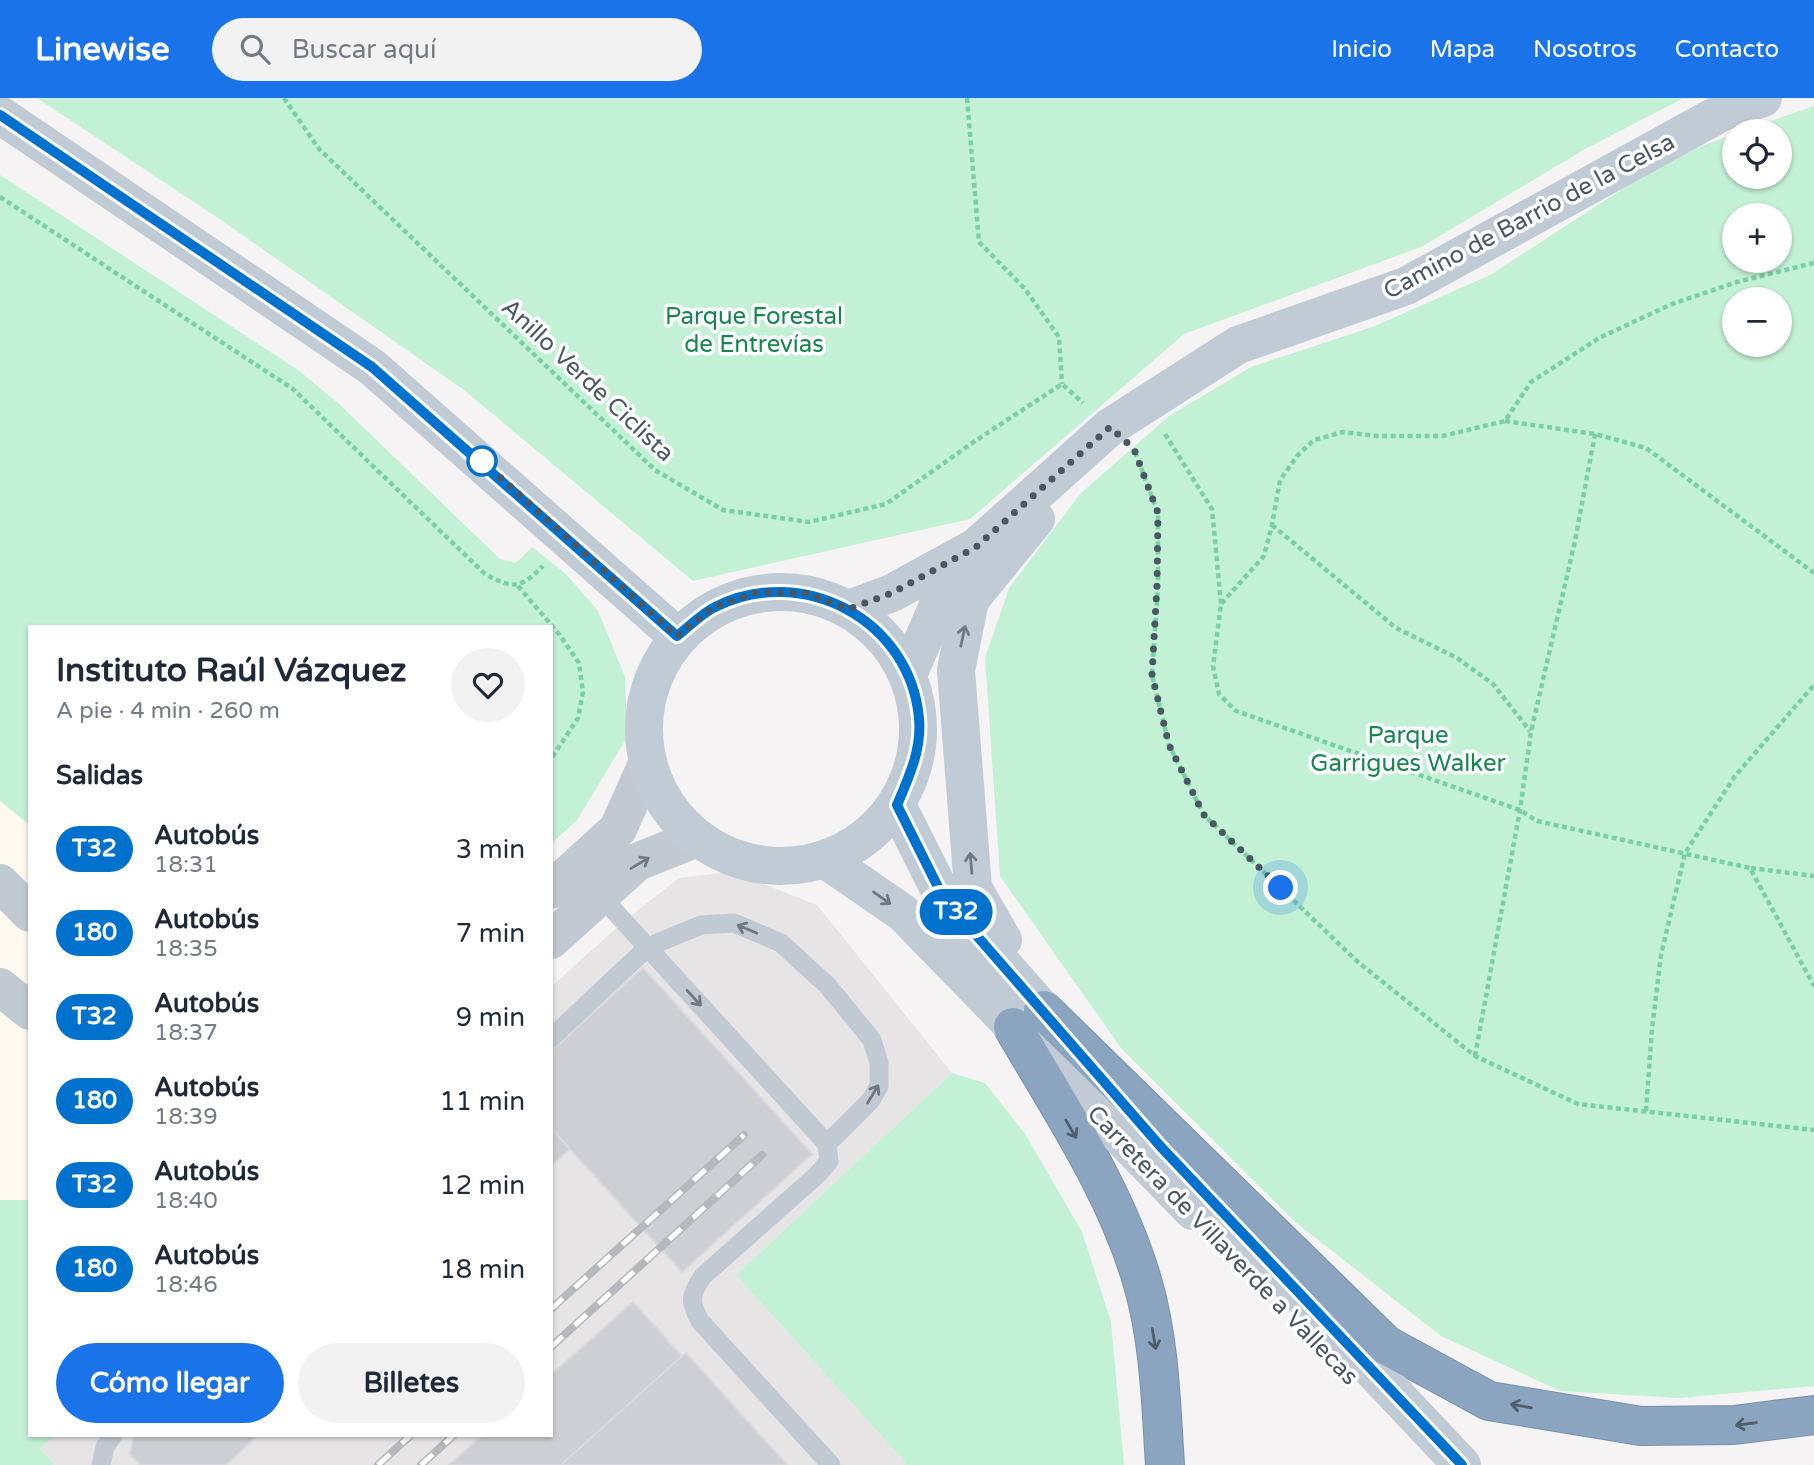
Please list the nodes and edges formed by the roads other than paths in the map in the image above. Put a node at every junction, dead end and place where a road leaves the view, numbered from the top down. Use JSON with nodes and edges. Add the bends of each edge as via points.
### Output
{"nodes":[{"id":1,"x":1763,"y":98,"type":"edge"},
{"id":2,"x":0,"y":115,"type":"edge"},
{"id":3,"x":1110,"y":427,"type":"junction"},
{"id":4,"x":976,"y":547,"type":"junction"},
{"id":5,"x":849,"y":609,"type":"junction"},
{"id":6,"x":677,"y":636,"type":"junction"},
{"id":7,"x":908,"y":675,"type":"junction"},
{"id":8,"x":647,"y":764,"type":"junction"},
{"id":9,"x":897,"y":805,"type":"junction"},
{"id":10,"x":697,"y":838,"type":"junction"},
{"id":11,"x":826,"y":860,"type":"junction"},
{"id":12,"x":0,"y":883,"type":"edge"},
{"id":13,"x":576,"y":884,"type":"edge"},
{"id":14,"x":28,"y":911,"type":"edge"},
{"id":15,"x":553,"y":936,"type":"edge"},
{"id":16,"x":648,"y":947,"type":"junction"},
{"id":17,"x":0,"y":987,"type":"edge"},
{"id":18,"x":28,"y":1009,"type":"edge"},
{"id":19,"x":1028,"y":1018,"type":"junction"},
{"id":20,"x":553,"y":1036,"type":"edge"},
{"id":21,"x":827,"y":1144,"type":"junction"},
{"id":22,"x":1814,"y":1415,"type":"edge"},
{"id":23,"x":112,"y":1437,"type":"edge"},
{"id":24,"x":101,"y":1465,"type":"edge"},
{"id":25,"x":831,"y":1465,"type":"edge"},
{"id":26,"x":1165,"y":1465,"type":"edge"},
{"id":27,"x":1430,"y":1465,"type":"edge"},
{"id":28,"x":1462,"y":1465,"type":"edge"}],
"edges":[{"from":1,"to":3,"type":"main road","name":"Camino de Barrio de la Celsa","via":[[1728,109],[1406,286],[1238,345]]},
{"from":2,"to":6,"type":"main road","via":[[372,367]]},
{"from":3,"to":4,"type":"main road","name":"Camino de Barrio de la Celsa"},
{"from":19,"to":3,"type":"main road","name":"Camino de Barrio de la Celsa","one_way":true,"via":[[973,888],[956,670],[970,600]]},
{"from":4,"to":5,"type":"main road","name":"Camino de Barrio de la Celsa","via":[[892,593]]},
{"from":4,"to":7,"type":"main road","name":"Camino de Barrio de la Celsa","via":[[939,603]]},
{"from":5,"to":6,"type":"main road","via":[[805,593],[758,592],[714,607]]},
{"from":5,"to":7,"type":"main road","via":[[884,637]]},
{"from":6,"to":8,"type":"main road","via":[[653,675],[642,719]]},
{"from":7,"to":9,"type":"main road","via":[[919,719],[915,764]]},
{"from":8,"to":10,"type":"main road","via":[[666,805]]},
{"from":8,"to":13,"type":"street","via":[[618,830]]},
{"from":9,"to":11,"type":"main road","via":[[866,838]]},
{"from":9,"to":19,"type":"main road","name":"Carretera de Villaverde a Vallecas","via":[[943,897]]},
{"from":10,"to":11,"type":"main road","via":[[737,860],[781,867]]},
{"from":13,"to":10,"type":"street","one_way":true},
{"from":11,"to":19,"type":"main road","name":"Carretera de Villaverde a Vallecas","one_way":true,"via":[[903,913]]},
{"from":12,"to":14,"type":"street"},
{"from":13,"to":15,"type":"street"},
{"from":13,"to":16,"type":"lane"},
{"from":16,"to":20,"type":"lane"},
{"from":16,"to":21,"type":"lane","one_way":true},
{"from":21,"to":16,"type":"lane","one_way":true,"via":[[879,1086],[872,1040],[828,986],[781,943],[734,923],[701,925]]},
{"from":17,"to":18,"type":"street"},
{"from":22,"to":19,"type":"highway","one_way":true,"via":[[1734,1425],[1642,1426],[1489,1401],[1386,1345]]},
{"from":19,"to":26,"type":"highway","one_way":true,"via":[[1112,1199],[1144,1285],[1159,1370]]},
{"from":19,"to":27,"type":"main road","name":"Carretera de Villaverde a Vallecas","via":[[1205,1223]]},
{"from":19,"to":28,"type":"main road","name":"Carretera de Villaverde a Vallecas","via":[[1161,1147]]},
{"from":21,"to":25,"type":"lane","via":[[829,1161],[703,1276],[694,1290],[692,1306]]},
{"from":23,"to":24,"type":"lane"}]}
